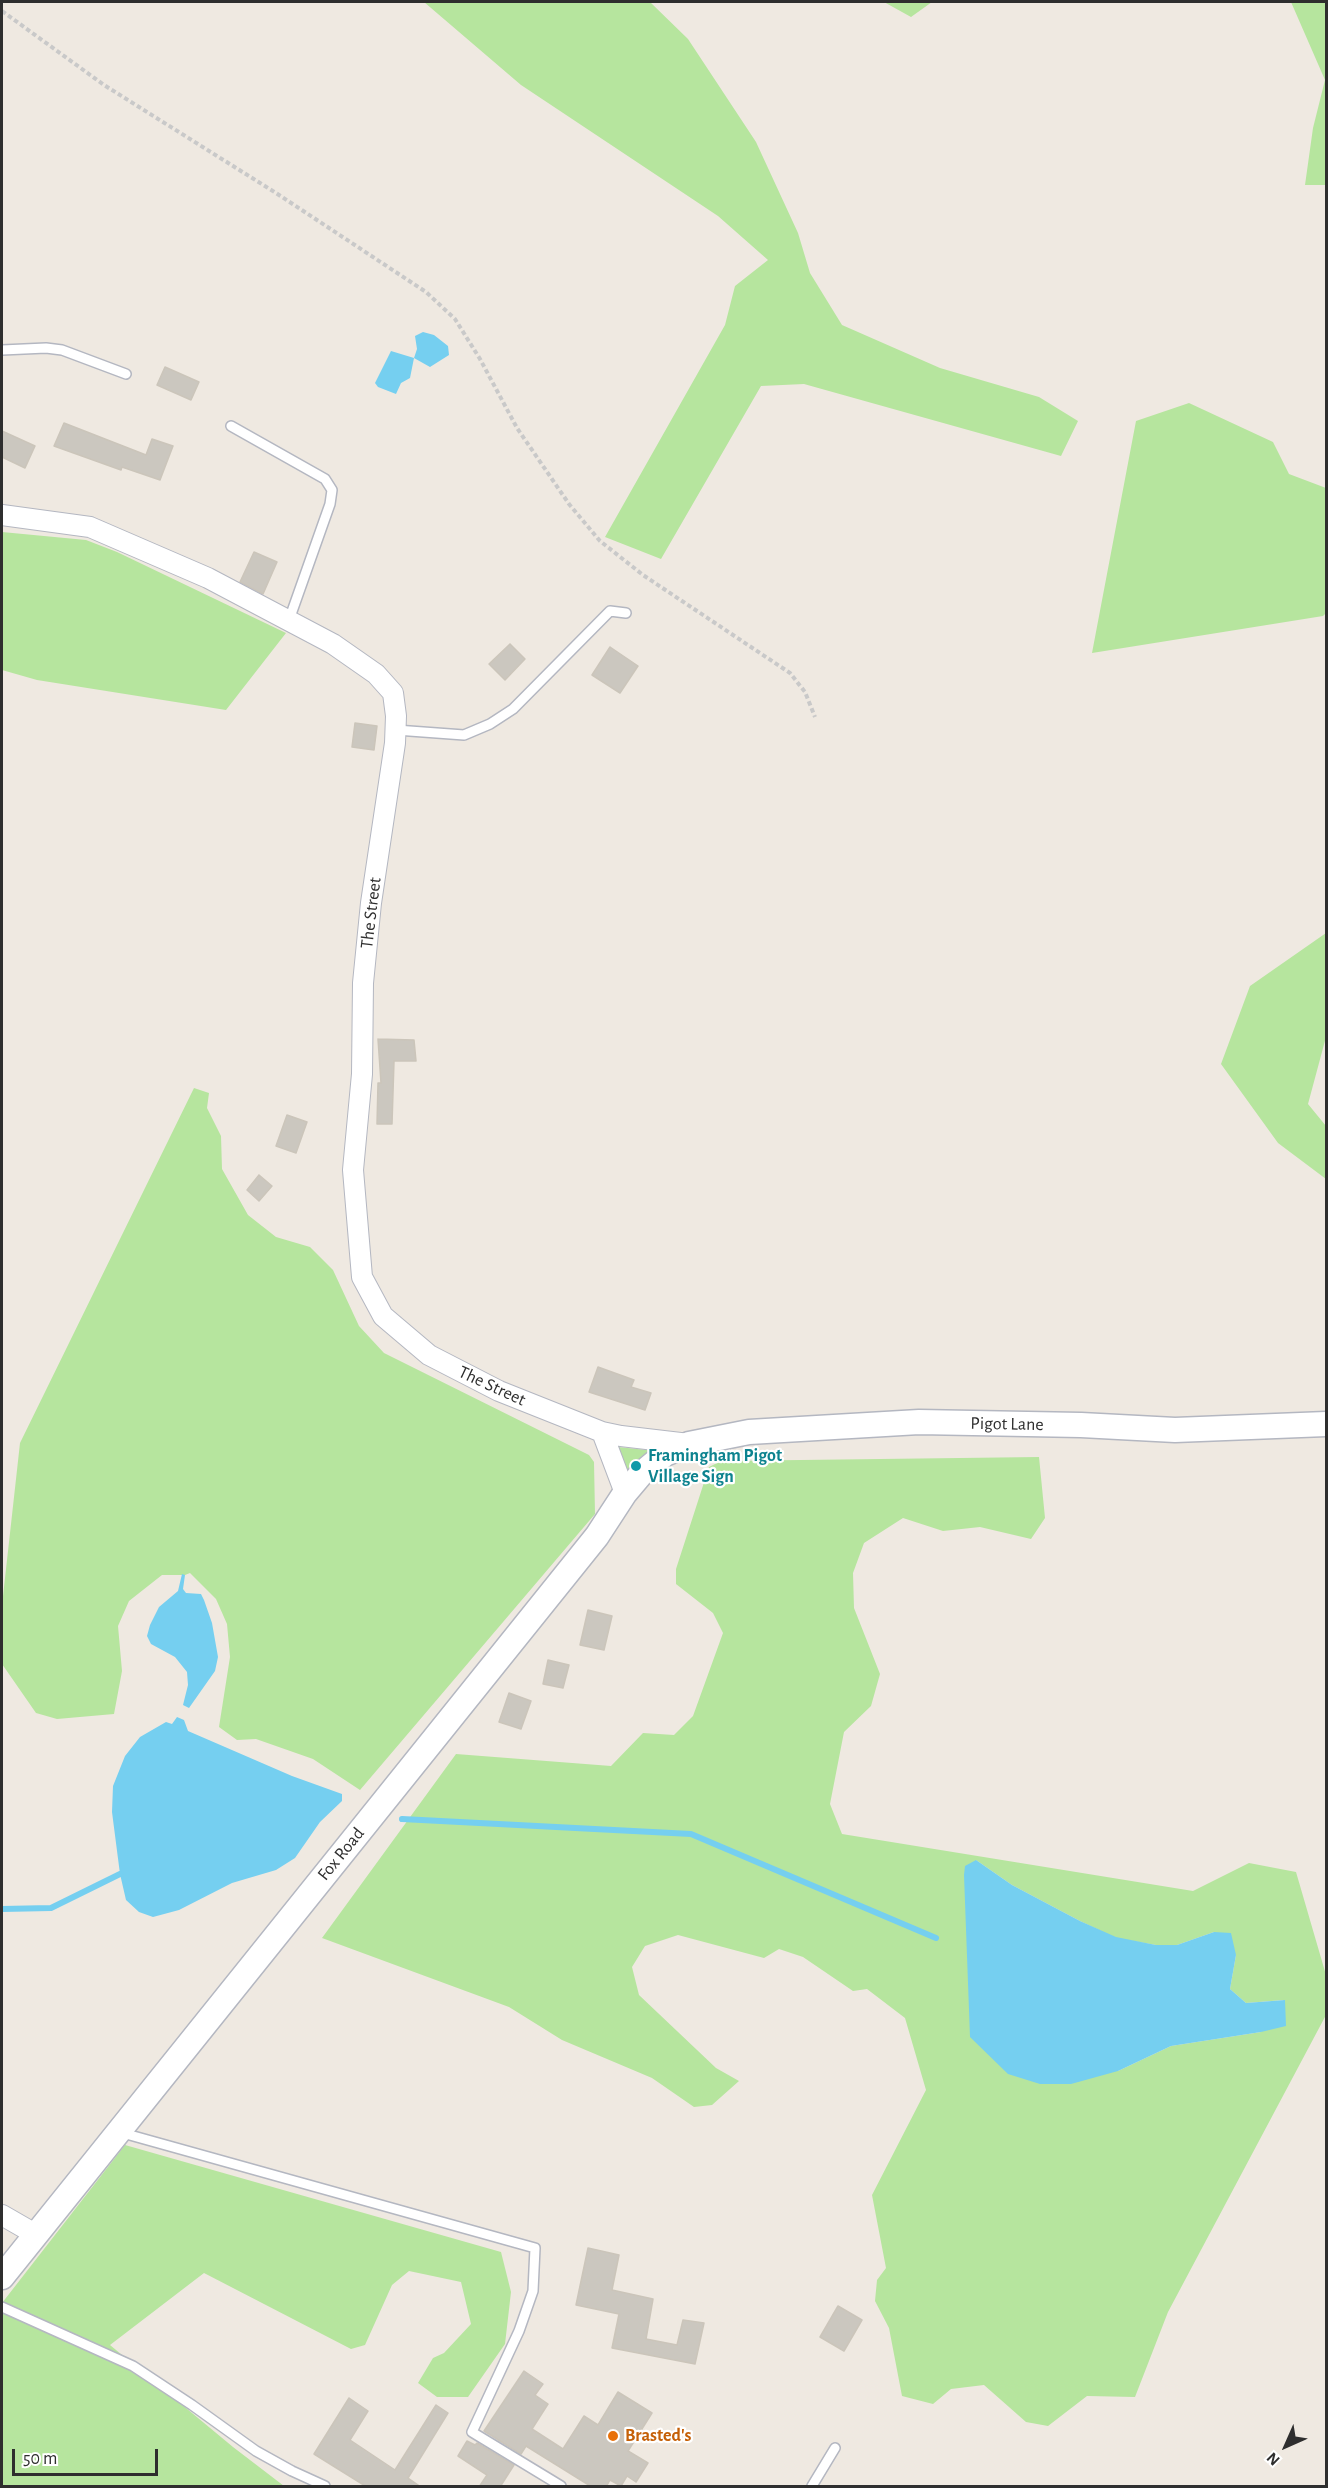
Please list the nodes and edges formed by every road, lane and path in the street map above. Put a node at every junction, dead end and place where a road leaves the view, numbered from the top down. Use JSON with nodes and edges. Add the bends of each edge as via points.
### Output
{"nodes":[{"id":1,"x":2,"y":11,"type":"edge"},
{"id":2,"x":2,"y":350,"type":"edge"},
{"id":3,"x":126,"y":374,"type":"dead end"},
{"id":4,"x":231,"y":426,"type":"dead end"},
{"id":5,"x":2,"y":515,"type":"edge"},
{"id":6,"x":626,"y":613,"type":"dead end"},
{"id":7,"x":289,"y":620,"type":"junction"},
{"id":8,"x":815,"y":717,"type":"dead end"},
{"id":9,"x":396,"y":730,"type":"junction"},
{"id":10,"x":1326,"y":1424,"type":"edge"},
{"id":11,"x":602,"y":1432,"type":"junction"},
{"id":12,"x":689,"y":1443,"type":"junction"},
{"id":13,"x":626,"y":1493,"type":"junction"},
{"id":14,"x":117,"y":2131,"type":"junction"},
{"id":15,"x":2,"y":2215,"type":"edge"},
{"id":16,"x":35,"y":2234,"type":"junction"},
{"id":17,"x":2,"y":2277,"type":"edge"},
{"id":18,"x":2,"y":2307,"type":"edge"},
{"id":19,"x":835,"y":2448,"type":"dead end"},
{"id":20,"x":325,"y":2486,"type":"edge"},
{"id":21,"x":561,"y":2487,"type":"edge"},
{"id":22,"x":812,"y":2487,"type":"edge"}],
"edges":[{"from":1,"to":8,"type":"path","via":[[104,85],[426,292],[455,319],[517,428],[569,504],[600,541],[643,575],[790,673],[806,692]]},
{"from":2,"to":3,"type":"lane","via":[[62,350]]},
{"from":4,"to":7,"type":"lane","via":[[325,479],[332,490]]},
{"from":5,"to":7,"type":"street","name":"The Street","via":[[90,527],[208,578]]},
{"from":6,"to":9,"type":"lane","via":[[609,611],[513,709],[490,724],[464,735]]},
{"from":7,"to":9,"type":"street","name":"The Street","via":[[376,674],[393,693]]},
{"from":9,"to":11,"type":"street","name":"The Street","via":[[363,983],[362,1074],[352,1170],[362,1277],[383,1316],[429,1355],[499,1391]]},
{"from":10,"to":12,"type":"street","name":"Pigot Lane","via":[[1174,1430],[919,1422],[749,1432]]},
{"from":11,"to":12,"type":"street","name":"The Street"},
{"from":11,"to":13,"type":"street"},
{"from":12,"to":13,"type":"street","name":"Fox Road","via":[[665,1454]]},
{"from":13,"to":14,"type":"street","name":"Fox Road","via":[[597,1536]]},
{"from":14,"to":16,"type":"street","name":"Fox Road"},
{"from":14,"to":21,"type":"lane","via":[[535,2248],[533,2291],[519,2331],[472,2432]]},
{"from":15,"to":16,"type":"street"},
{"from":16,"to":17,"type":"street","name":"Fox Road"},
{"from":18,"to":20,"type":"lane","via":[[133,2367],[256,2451]]},
{"from":19,"to":22,"type":"lane"}]}
